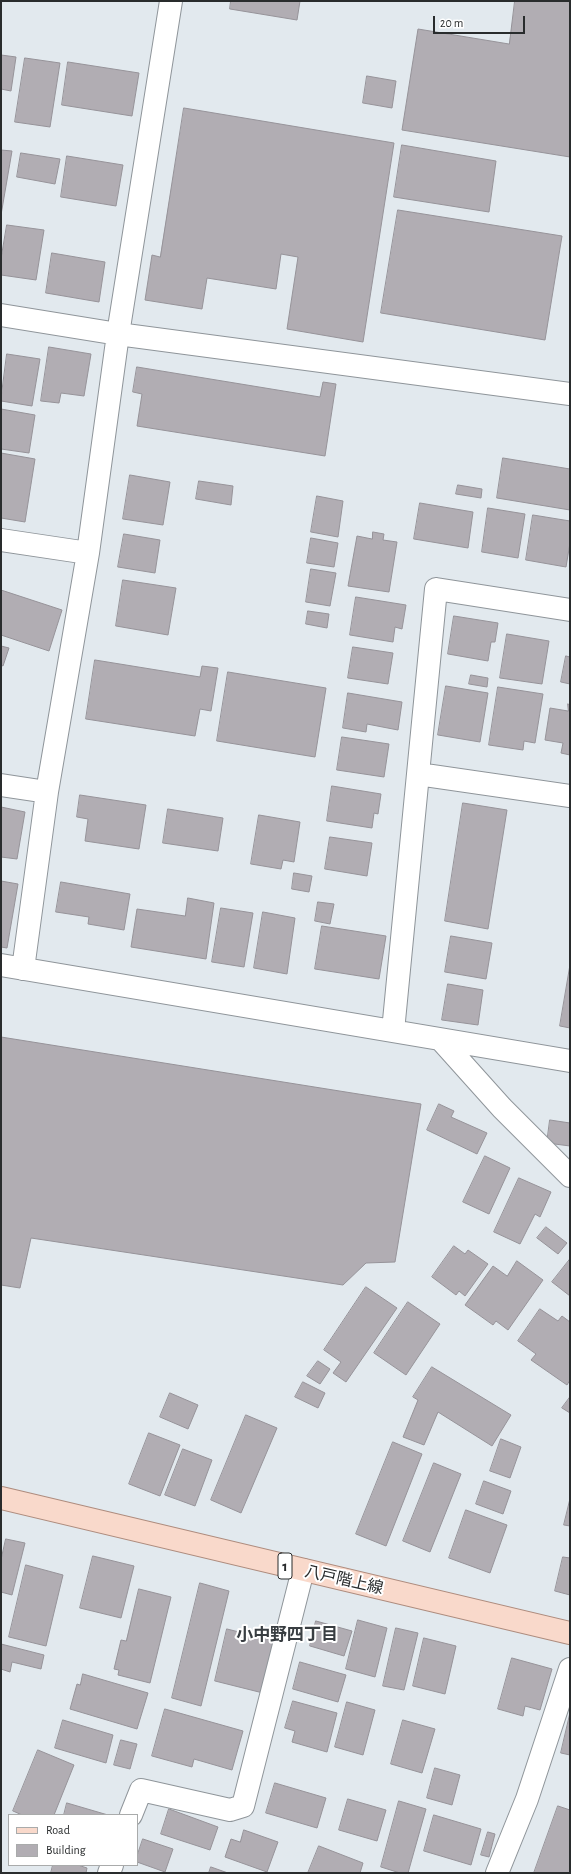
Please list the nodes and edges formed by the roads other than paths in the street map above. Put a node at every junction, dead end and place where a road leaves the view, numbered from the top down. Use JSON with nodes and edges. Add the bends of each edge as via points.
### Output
{"nodes":[{"id":1,"x":171,"y":1,"type":"edge"},
{"id":2,"x":1,"y":315,"type":"edge"},
{"id":3,"x":118,"y":334,"type":"junction"},
{"id":4,"x":570,"y":394,"type":"edge"},
{"id":5,"x":1,"y":540,"type":"edge"},
{"id":6,"x":88,"y":553,"type":"junction"},
{"id":7,"x":570,"y":610,"type":"edge"},
{"id":8,"x":418,"y":774,"type":"junction"},
{"id":9,"x":1,"y":785,"type":"edge"},
{"id":10,"x":47,"y":792,"type":"junction"},
{"id":11,"x":570,"y":796,"type":"edge"},
{"id":12,"x":1,"y":965,"type":"edge"},
{"id":13,"x":23,"y":969,"type":"junction"},
{"id":14,"x":393,"y":1031,"type":"junction"},
{"id":15,"x":441,"y":1040,"type":"junction"},
{"id":16,"x":570,"y":1061,"type":"edge"},
{"id":17,"x":570,"y":1176,"type":"edge"},
{"id":18,"x":1,"y":1498,"type":"edge"},
{"id":19,"x":303,"y":1570,"type":"junction"},
{"id":20,"x":570,"y":1633,"type":"edge"},
{"id":21,"x":570,"y":1669,"type":"edge"},
{"id":22,"x":131,"y":1814,"type":"edge"},
{"id":23,"x":497,"y":1873,"type":"edge"}],
"edges":[{"from":1,"to":3,"type":"street"},
{"from":2,"to":3,"type":"street"},
{"from":3,"to":4,"type":"street"},
{"from":3,"to":6,"type":"street"},
{"from":5,"to":6,"type":"street"},
{"from":6,"to":10,"type":"street"},
{"from":7,"to":8,"type":"street","via":[[436,590]]},
{"from":8,"to":11,"type":"street"},
{"from":8,"to":14,"type":"street"},
{"from":9,"to":10,"type":"street"},
{"from":10,"to":13,"type":"street"},
{"from":12,"to":13,"type":"street"},
{"from":13,"to":14,"type":"street"},
{"from":14,"to":15,"type":"street"},
{"from":15,"to":16,"type":"street"},
{"from":15,"to":17,"type":"street","via":[[502,1108]]},
{"from":18,"to":19,"type":"main road","name":"八戸階上線","number":"1"},
{"from":19,"to":20,"type":"main road","name":"八戸階上線","number":"1"},
{"from":19,"to":22,"type":"street","via":[[243,1806],[230,1810],[141,1790]]},
{"from":21,"to":23,"type":"street","via":[[527,1799]]}]}
